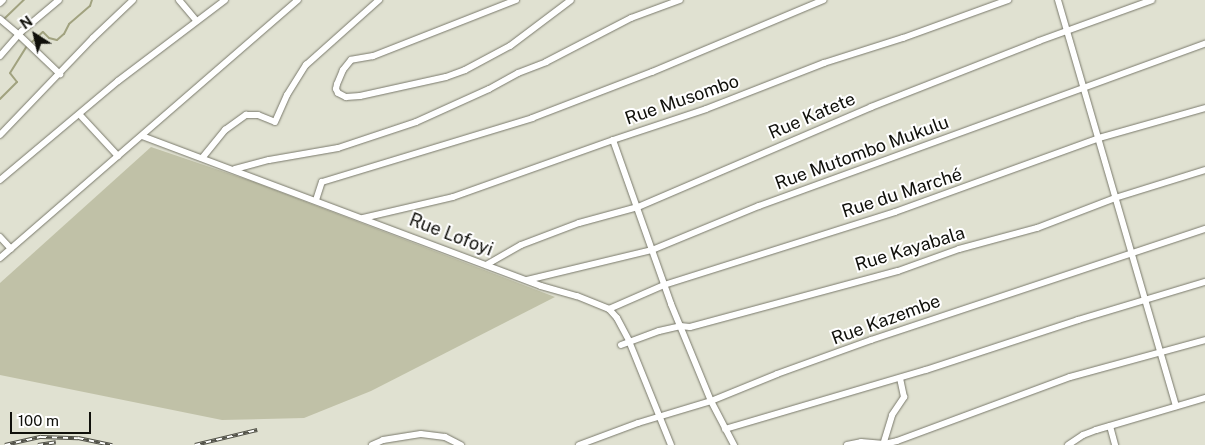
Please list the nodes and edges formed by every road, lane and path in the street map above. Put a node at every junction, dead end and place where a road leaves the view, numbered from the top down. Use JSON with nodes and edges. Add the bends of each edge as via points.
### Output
{"nodes":[{"id":1,"x":3,"y":0,"type":"edge"},
{"id":2,"x":58,"y":0,"type":"edge"},
{"id":3,"x":133,"y":0,"type":"edge"},
{"id":4,"x":179,"y":0,"type":"edge"},
{"id":5,"x":225,"y":0,"type":"edge"},
{"id":6,"x":298,"y":0,"type":"edge"},
{"id":7,"x":379,"y":0,"type":"edge"},
{"id":8,"x":516,"y":0,"type":"edge"},
{"id":9,"x":572,"y":0,"type":"edge"},
{"id":10,"x":680,"y":0,"type":"edge"},
{"id":11,"x":823,"y":0,"type":"edge"},
{"id":12,"x":1008,"y":0,"type":"edge"},
{"id":13,"x":1058,"y":0,"type":"edge"},
{"id":14,"x":1152,"y":0,"type":"edge"},
{"id":15,"x":0,"y":4,"type":"edge"},
{"id":16,"x":0,"y":20,"type":"edge"},
{"id":17,"x":196,"y":20,"type":"junction"},
{"id":18,"x":1068,"y":30,"type":"junction"},
{"id":19,"x":19,"y":34,"type":"junction"},
{"id":20,"x":1205,"y":44,"type":"edge"},
{"id":21,"x":0,"y":56,"type":"edge"},
{"id":22,"x":60,"y":74,"type":"junction"},
{"id":23,"x":1085,"y":88,"type":"junction"},
{"id":24,"x":1205,"y":108,"type":"edge"},
{"id":25,"x":80,"y":115,"type":"junction"},
{"id":26,"x":0,"y":135,"type":"edge"},
{"id":27,"x":142,"y":136,"type":"junction"},
{"id":28,"x":1099,"y":138,"type":"junction"},
{"id":29,"x":613,"y":140,"type":"junction"},
{"id":30,"x":118,"y":156,"type":"junction"},
{"id":31,"x":203,"y":157,"type":"junction"},
{"id":32,"x":234,"y":169,"type":"junction"},
{"id":33,"x":1205,"y":170,"type":"edge"},
{"id":34,"x":0,"y":180,"type":"edge"},
{"id":35,"x":1115,"y":198,"type":"junction"},
{"id":36,"x":316,"y":200,"type":"junction"},
{"id":37,"x":638,"y":206,"type":"junction"},
{"id":38,"x":363,"y":218,"type":"junction"},
{"id":39,"x":1205,"y":230,"type":"edge"},
{"id":40,"x":0,"y":237,"type":"edge"},
{"id":41,"x":11,"y":249,"type":"junction"},
{"id":42,"x":652,"y":250,"type":"junction"},
{"id":43,"x":1133,"y":253,"type":"junction"},
{"id":44,"x":0,"y":258,"type":"edge"},
{"id":45,"x":486,"y":264,"type":"junction"},
{"id":46,"x":527,"y":280,"type":"junction"},
{"id":47,"x":1205,"y":282,"type":"edge"},
{"id":48,"x":664,"y":285,"type":"junction"},
{"id":49,"x":1146,"y":299,"type":"junction"},
{"id":50,"x":609,"y":309,"type":"junction"},
{"id":51,"x":680,"y":326,"type":"junction"},
{"id":52,"x":1205,"y":340,"type":"edge"},
{"id":53,"x":629,"y":341,"type":"junction"},
{"id":54,"x":621,"y":345,"type":"dead end"},
{"id":55,"x":1161,"y":352,"type":"junction"},
{"id":56,"x":900,"y":378,"type":"junction"},
{"id":57,"x":1205,"y":398,"type":"edge"},
{"id":58,"x":711,"y":401,"type":"junction"},
{"id":59,"x":1176,"y":406,"type":"junction"},
{"id":60,"x":660,"y":416,"type":"junction"},
{"id":61,"x":1110,"y":426,"type":"junction"},
{"id":62,"x":725,"y":429,"type":"junction"},
{"id":63,"x":884,"y":444,"type":"edge"},
{"id":64,"x":372,"y":445,"type":"edge"},
{"id":65,"x":462,"y":445,"type":"edge"},
{"id":66,"x":579,"y":445,"type":"edge"},
{"id":67,"x":671,"y":445,"type":"edge"},
{"id":68,"x":734,"y":445,"type":"edge"},
{"id":69,"x":848,"y":445,"type":"edge"},
{"id":70,"x":1068,"y":445,"type":"edge"},
{"id":71,"x":1115,"y":445,"type":"edge"}],
"edges":[{"from":1,"to":15,"type":"street"},
{"from":2,"to":19,"type":"street"},
{"from":3,"to":22,"type":"street"},
{"from":4,"to":17,"type":"street"},
{"from":5,"to":17,"type":"street"},
{"from":6,"to":27,"type":"street"},
{"from":7,"to":31,"type":"street","via":[[306,65],[275,122],[258,115],[246,115],[225,130]]},
{"from":8,"to":9,"type":"street","via":[[373,56],[352,60],[336,89],[342,96],[360,96],[446,77],[486,61]]},
{"from":10,"to":32,"type":"street","via":[[631,18],[546,62],[416,122],[338,148]]},
{"from":11,"to":36,"type":"street","via":[[532,118],[321,182]]},
{"from":12,"to":29,"type":"street","name":"Rue Musombo"},
{"from":13,"to":18,"type":"street"},
{"from":14,"to":18,"type":"street","name":"Rue Katete"},
{"from":16,"to":19,"type":"street"},
{"from":17,"to":25,"type":"street"},
{"from":18,"to":23,"type":"street"},
{"from":18,"to":37,"type":"street","name":"Rue Katete","via":[[871,107]]},
{"from":19,"to":21,"type":"street"},
{"from":19,"to":22,"type":"street"},
{"from":20,"to":23,"type":"street","name":"Rue Mutombo Mukulu"},
{"from":22,"to":26,"type":"street"},
{"from":23,"to":28,"type":"street"},
{"from":23,"to":42,"type":"street","name":"Rue Mutombo Mukulu","via":[[759,206]]},
{"from":24,"to":28,"type":"street","name":"Rue du Marché"},
{"from":25,"to":30,"type":"street"},
{"from":25,"to":34,"type":"street"},
{"from":27,"to":30,"type":"street"},
{"from":27,"to":31,"type":"street","name":"Rue Lofoyi"},
{"from":28,"to":35,"type":"street"},
{"from":28,"to":48,"type":"street","name":"Rue du Marché","via":[[895,212]]},
{"from":29,"to":37,"type":"street"},
{"from":29,"to":38,"type":"street","name":"Rue Musombo","via":[[453,198]]},
{"from":30,"to":41,"type":"street"},
{"from":31,"to":32,"type":"street","name":"Rue Lofoyi"},
{"from":32,"to":36,"type":"street","name":"Rue Lofoyi"},
{"from":33,"to":35,"type":"street","name":"Rue Kayabala"},
{"from":35,"to":43,"type":"street"},
{"from":35,"to":51,"type":"street","name":"Rue Kayabala","via":[[1037,228],[959,249],[898,271],[690,327]]},
{"from":36,"to":38,"type":"street","name":"Rue Lofoyi"},
{"from":37,"to":42,"type":"street"},
{"from":37,"to":45,"type":"street","name":"Rue Katete","via":[[579,223],[521,245]]},
{"from":38,"to":45,"type":"street","name":"Rue Lofoyi"},
{"from":39,"to":43,"type":"street","name":"Rue Kazembe"},
{"from":40,"to":41,"type":"street"},
{"from":41,"to":44,"type":"street"},
{"from":42,"to":46,"type":"street","name":"Rue Mutombo Mukulu"},
{"from":42,"to":48,"type":"street"},
{"from":43,"to":49,"type":"street"},
{"from":43,"to":58,"type":"street","name":"Rue Kazembe","via":[[871,340]]},
{"from":45,"to":46,"type":"street","name":"Rue Lofoyi"},
{"from":46,"to":50,"type":"street","name":"Rue Lofoyi"},
{"from":47,"to":49,"type":"street"},
{"from":48,"to":50,"type":"street","name":"Rue du Marché"},
{"from":48,"to":51,"type":"street"},
{"from":49,"to":55,"type":"street"},
{"from":49,"to":56,"type":"street"},
{"from":50,"to":53,"type":"street"},
{"from":51,"to":53,"type":"street","name":"Rue Kayabala"},
{"from":51,"to":58,"type":"street"},
{"from":52,"to":55,"type":"street"},
{"from":53,"to":54,"type":"street","name":"Rue Kayabala"},
{"from":53,"to":60,"type":"street"},
{"from":55,"to":59,"type":"street"},
{"from":55,"to":63,"type":"street","via":[[1070,377]]},
{"from":56,"to":62,"type":"street"},
{"from":56,"to":63,"type":"street","via":[[904,397],[892,415]]},
{"from":57,"to":59,"type":"street"},
{"from":58,"to":60,"type":"street","name":"Rue Kazembe"},
{"from":58,"to":62,"type":"street"},
{"from":59,"to":61,"type":"street"},
{"from":60,"to":66,"type":"street","name":"Rue Kazembe"},
{"from":60,"to":67,"type":"street"},
{"from":61,"to":70,"type":"street","via":[[1083,435]]},
{"from":61,"to":71,"type":"street"},
{"from":62,"to":68,"type":"street"},
{"from":63,"to":69,"type":"street"},
{"from":64,"to":65,"type":"street","via":[[421,434],[445,437]]}]}
